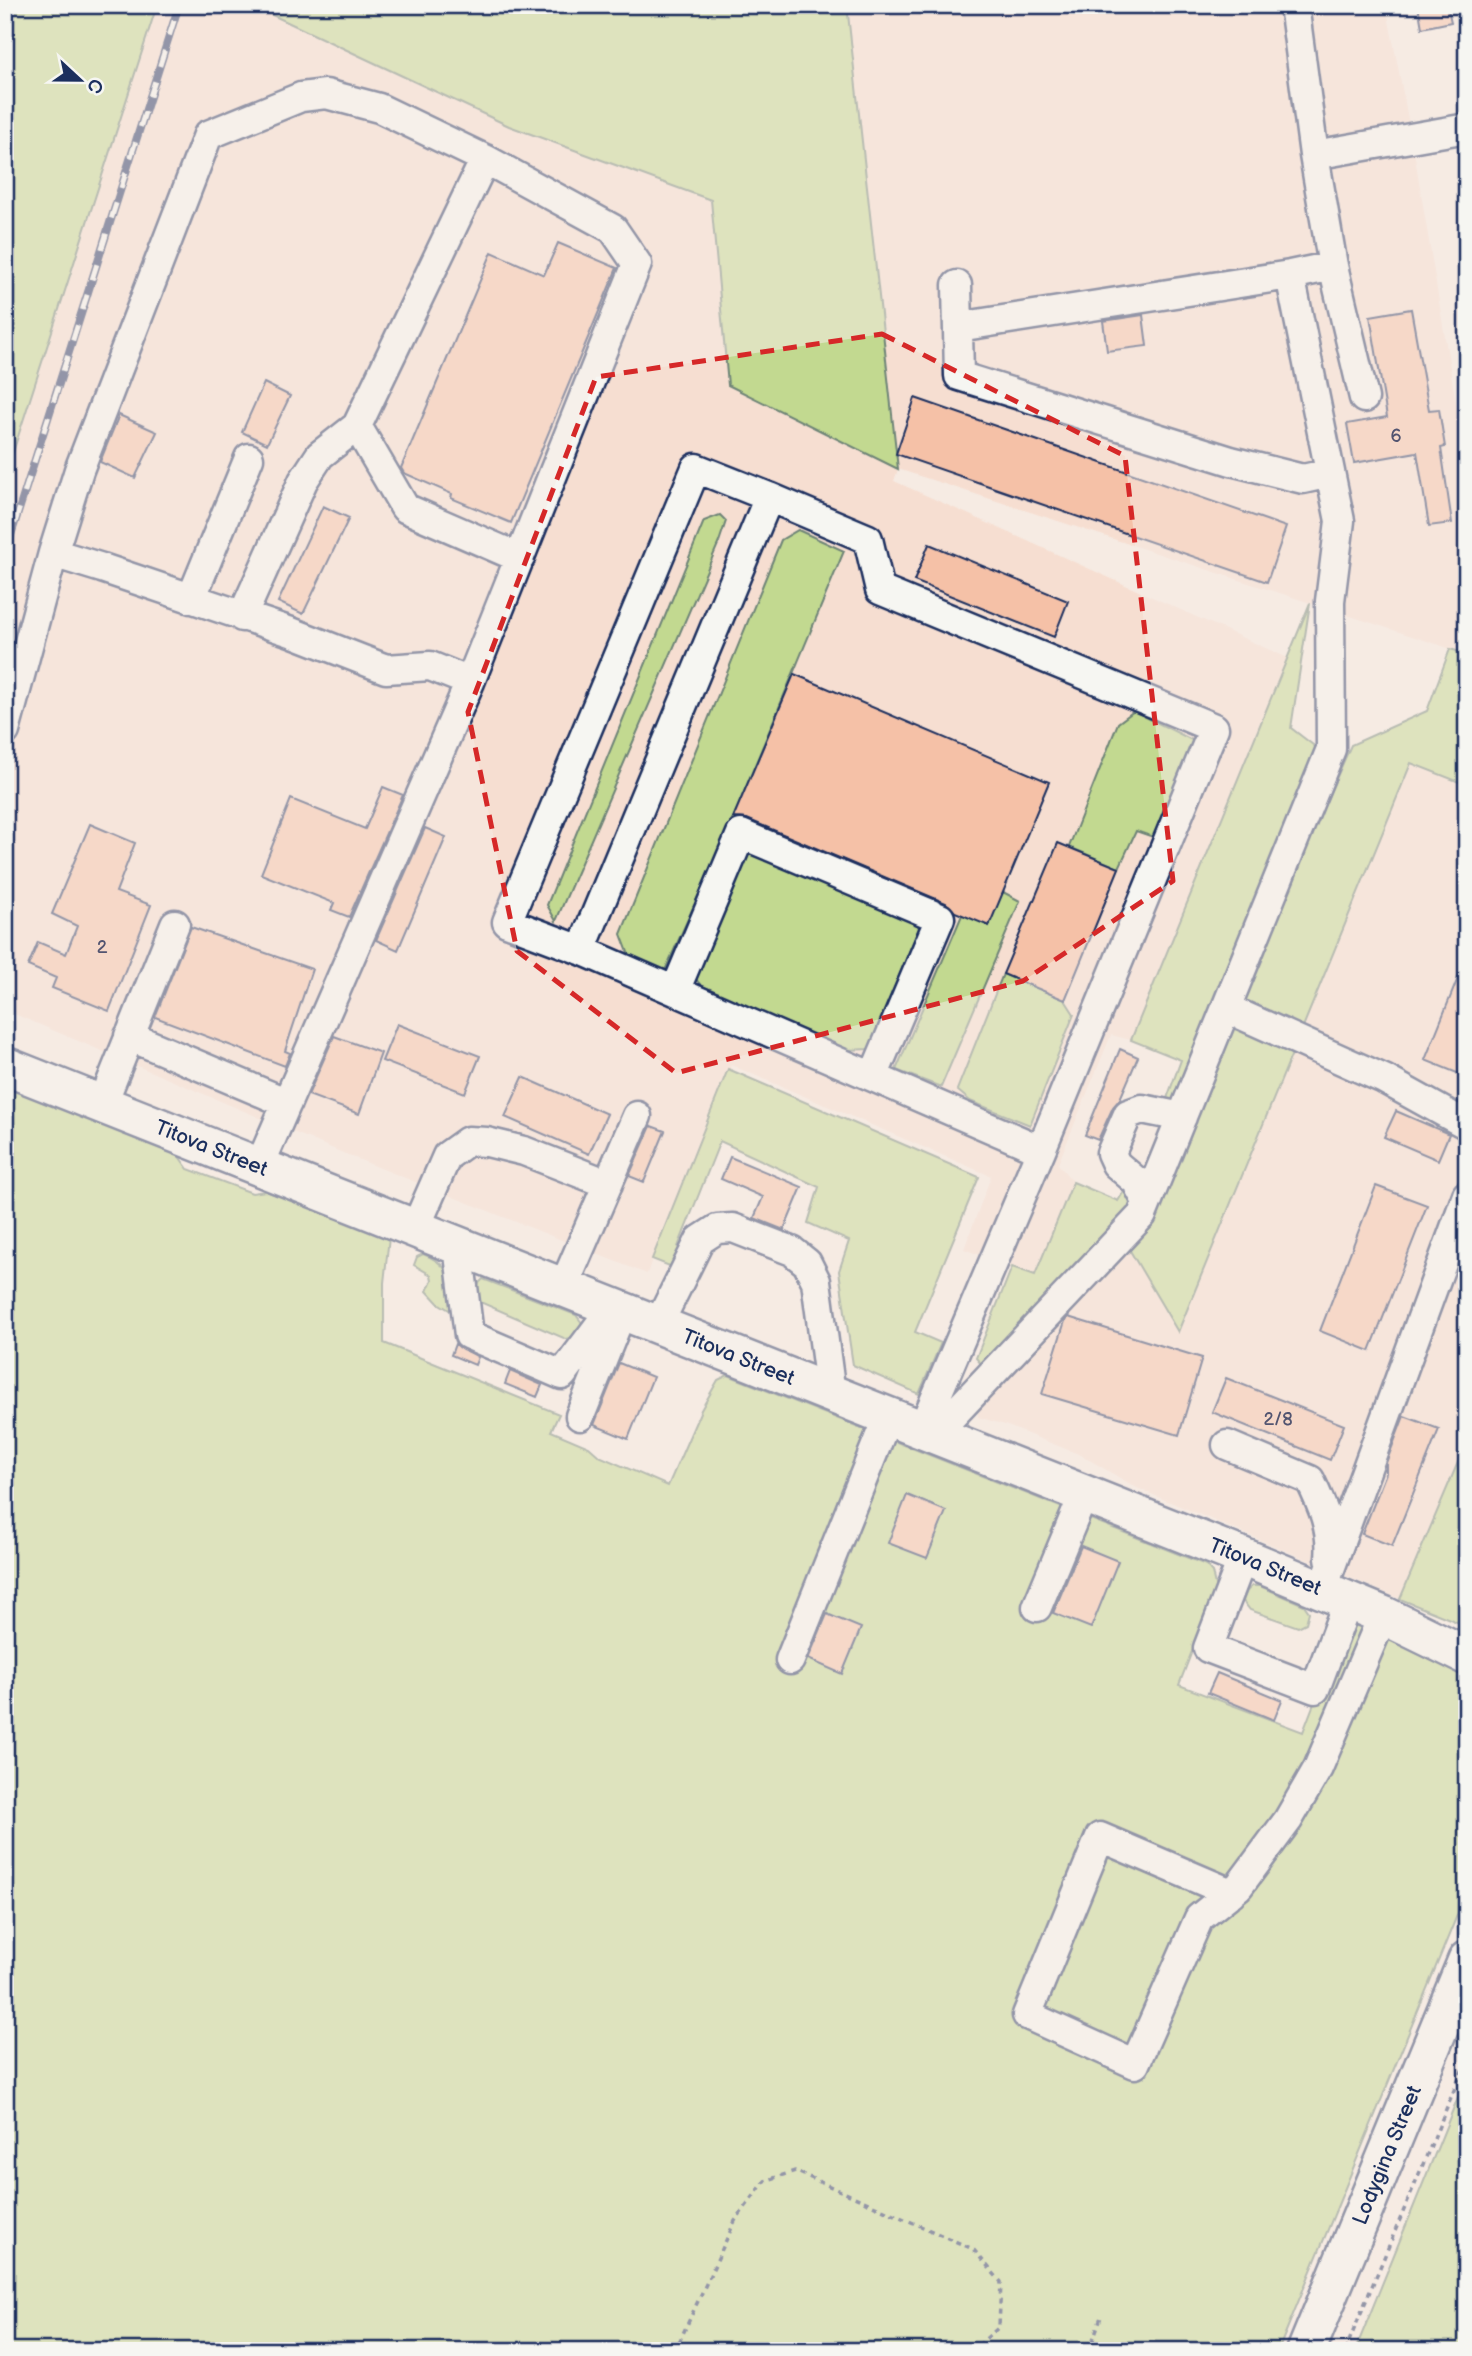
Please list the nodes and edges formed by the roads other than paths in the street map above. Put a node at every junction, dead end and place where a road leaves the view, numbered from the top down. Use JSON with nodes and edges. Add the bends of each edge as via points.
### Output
{"nodes":[{"id":1,"x":1294,"y":5,"type":"edge"},
{"id":2,"x":1467,"y":128,"type":"edge"},
{"id":3,"x":1314,"y":155,"type":"junction"},
{"id":4,"x":485,"y":159,"type":"junction"},
{"id":5,"x":1333,"y":266,"type":"junction"},
{"id":6,"x":1290,"y":275,"type":"junction"},
{"id":7,"x":957,"y":285,"type":"dead end"},
{"id":8,"x":958,"y":327,"type":"junction"},
{"id":9,"x":1364,"y":398,"type":"dead end"},
{"id":10,"x":357,"y":426,"type":"junction"},
{"id":11,"x":249,"y":458,"type":"dead end"},
{"id":12,"x":1330,"y":473,"type":"junction"},
{"id":13,"x":769,"y":497,"type":"junction"},
{"id":14,"x":53,"y":554,"type":"junction"},
{"id":15,"x":520,"y":558,"type":"junction"},
{"id":16,"x":191,"y":599,"type":"junction"},
{"id":17,"x":242,"y":617,"type":"junction"},
{"id":18,"x":470,"y":682,"type":"junction"},
{"id":19,"x":5,"y":731,"type":"edge"},
{"id":20,"x":174,"y":923,"type":"dead end"},
{"id":21,"x":581,"y":950,"type":"junction"},
{"id":22,"x":675,"y":991,"type":"junction"},
{"id":23,"x":1226,"y":1008,"type":"junction"},
{"id":24,"x":129,"y":1037,"type":"junction"},
{"id":25,"x":5,"y":1066,"type":"edge"},
{"id":26,"x":873,"y":1077,"type":"junction"},
{"id":27,"x":287,"y":1103,"type":"junction"},
{"id":28,"x":102,"y":1105,"type":"junction"},
{"id":29,"x":637,"y":1116,"type":"dead end"},
{"id":30,"x":1182,"y":1117,"type":"junction"},
{"id":31,"x":1467,"y":1125,"type":"edge"},
{"id":32,"x":1041,"y":1150,"type":"junction"},
{"id":33,"x":259,"y":1167,"type":"junction"},
{"id":34,"x":608,"y":1184,"type":"junction"},
{"id":35,"x":1467,"y":1195,"type":"edge"},
{"id":36,"x":1147,"y":1202,"type":"junction"},
{"id":37,"x":415,"y":1229,"type":"junction"},
{"id":38,"x":457,"y":1247,"type":"junction"},
{"id":39,"x":563,"y":1288,"type":"junction"},
{"id":40,"x":617,"y":1309,"type":"junction"},
{"id":41,"x":658,"y":1325,"type":"junction"},
{"id":42,"x":831,"y":1394,"type":"junction"},
{"id":43,"x":580,"y":1416,"type":"dead end"},
{"id":44,"x":888,"y":1416,"type":"junction"},
{"id":45,"x":928,"y":1432,"type":"junction"},
{"id":46,"x":1227,"y":1446,"type":"dead end"},
{"id":47,"x":1084,"y":1494,"type":"junction"},
{"id":48,"x":1243,"y":1557,"type":"junction"},
{"id":49,"x":1333,"y":1589,"type":"junction"},
{"id":50,"x":1037,"y":1607,"type":"dead end"},
{"id":51,"x":1383,"y":1615,"type":"junction"},
{"id":52,"x":1467,"y":1637,"type":"edge"},
{"id":53,"x":1467,"y":1656,"type":"edge"},
{"id":54,"x":790,"y":1660,"type":"dead end"},
{"id":55,"x":1231,"y":1893,"type":"junction"},
{"id":56,"x":1467,"y":1960,"type":"edge"},
{"id":57,"x":1306,"y":2351,"type":"edge"}],
"edges":[{"from":1,"to":3,"type":"lane"},
{"from":2,"to":3,"type":"lane"},
{"from":3,"to":5,"type":"lane"},
{"from":4,"to":10,"type":"lane"},
{"from":4,"to":14,"type":"lane","via":[[379,108],[326,94],[301,97],[208,135],[79,470]]},
{"from":4,"to":15,"type":"lane","via":[[613,229],[637,264]]},
{"from":5,"to":6,"type":"lane"},
{"from":5,"to":9,"type":"lane"},
{"from":6,"to":8,"type":"lane"},
{"from":6,"to":12,"type":"lane"},
{"from":7,"to":8,"type":"lane"},
{"from":8,"to":12,"type":"lane","via":[[958,376],[1231,461],[1303,479]]},
{"from":10,"to":15,"type":"lane","via":[[405,508]]},
{"from":10,"to":17,"type":"lane","via":[[320,455],[303,481]]},
{"from":11,"to":16,"type":"lane"},
{"from":12,"to":23,"type":"lane","via":[[1340,521],[1330,601],[1331,749]]},
{"from":13,"to":21,"type":"lane"},
{"from":13,"to":21,"type":"lane","via":[[696,468],[538,846],[507,922]]},
{"from":13,"to":32,"type":"lane","via":[[868,539],[880,590],[1214,728]]},
{"from":14,"to":16,"type":"lane"},
{"from":14,"to":19,"type":"lane"},
{"from":15,"to":18,"type":"lane"},
{"from":16,"to":17,"type":"lane"},
{"from":17,"to":18,"type":"lane","via":[[386,669],[430,666]]},
{"from":18,"to":27,"type":"lane"},
{"from":20,"to":24,"type":"lane"},
{"from":21,"to":22,"type":"lane"},
{"from":22,"to":26,"type":"lane"},
{"from":22,"to":26,"type":"lane","via":[[741,834],[940,918]]},
{"from":23,"to":30,"type":"lane"},
{"from":23,"to":31,"type":"lane","via":[[1384,1079]]},
{"from":24,"to":27,"type":"lane"},
{"from":24,"to":28,"type":"lane"},
{"from":25,"to":28,"type":"main road","name":"Titova Street"},
{"from":26,"to":32,"type":"lane"},
{"from":27,"to":33,"type":"lane"},
{"from":28,"to":33,"type":"main road","name":"Titova Street"},
{"from":29,"to":34,"type":"lane"},
{"from":30,"to":36,"type":"lane"},
{"from":30,"to":36,"type":"lane","via":[[1142,1108],[1128,1114],[1111,1153],[1116,1164],[1136,1181]]},
{"from":32,"to":45,"type":"lane"},
{"from":33,"to":37,"type":"main road","name":"Titova Street"},
{"from":34,"to":37,"type":"lane","via":[[524,1151],[468,1141],[447,1156]]},
{"from":34,"to":39,"type":"lane"},
{"from":35,"to":49,"type":"lane"},
{"from":36,"to":45,"type":"lane","via":[[1142,1215]]},
{"from":37,"to":38,"type":"main road","name":"Titova Street"},
{"from":38,"to":39,"type":"main road","name":"Titova Street"},
{"from":38,"to":40,"type":"lane","via":[[469,1335],[562,1375]]},
{"from":39,"to":40,"type":"main road","name":"Titova Street"},
{"from":40,"to":41,"type":"main road","name":"Titova Street"},
{"from":40,"to":43,"type":"lane"},
{"from":41,"to":42,"type":"main road","name":"Titova Street"},
{"from":41,"to":42,"type":"lane","via":[[700,1240],[717,1229],[733,1228],[792,1251],[807,1263],[816,1281]]},
{"from":42,"to":44,"type":"main road","name":"Titova Street"},
{"from":44,"to":45,"type":"main road","name":"Titova Street"},
{"from":44,"to":54,"type":"lane"},
{"from":45,"to":47,"type":"main road","name":"Titova Street"},
{"from":46,"to":49,"type":"lane","via":[[1310,1480],[1327,1515]]},
{"from":47,"to":48,"type":"main road","name":"Titova Street"},
{"from":47,"to":50,"type":"lane"},
{"from":48,"to":49,"type":"main road","name":"Titova Street"},
{"from":48,"to":49,"type":"lane","via":[[1208,1648],[1315,1689]]},
{"from":49,"to":51,"type":"main road","name":"Titova Street"},
{"from":51,"to":52,"type":"main road"},
{"from":51,"to":53,"type":"main road","name":"Titova Street"},
{"from":51,"to":55,"type":"lane","via":[[1318,1768],[1289,1820]]},
{"from":55,"to":55,"type":"lane","via":[[1199,1918],[1135,2064],[1027,2015],[1100,1837]]},
{"from":56,"to":57,"type":"main road","name":"Lodygina Street"}]}
